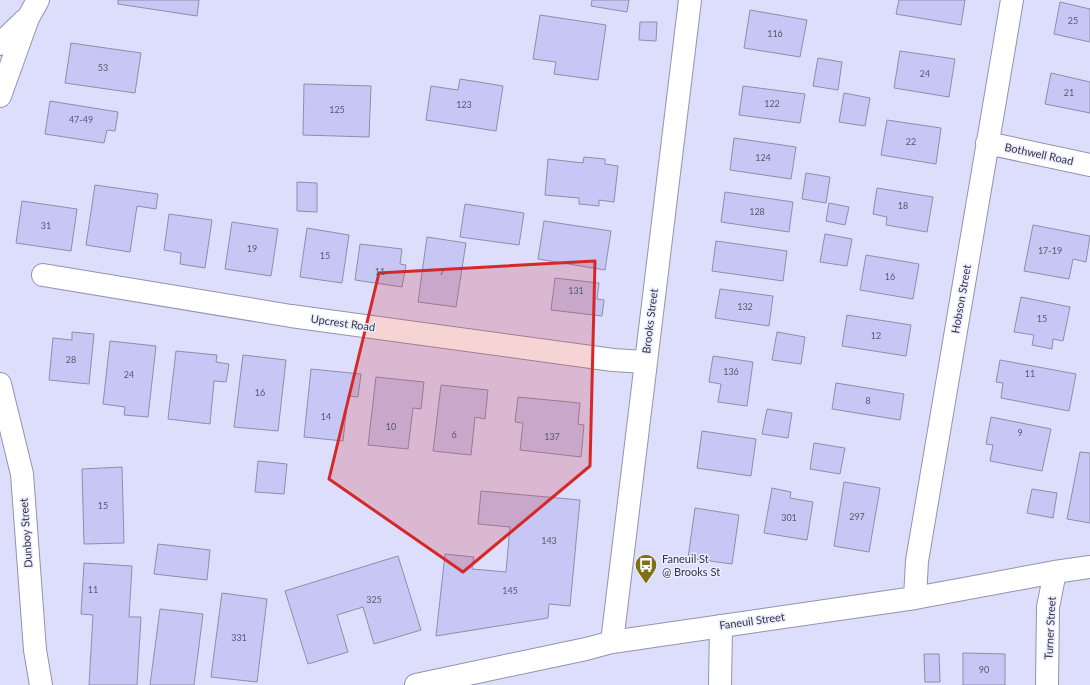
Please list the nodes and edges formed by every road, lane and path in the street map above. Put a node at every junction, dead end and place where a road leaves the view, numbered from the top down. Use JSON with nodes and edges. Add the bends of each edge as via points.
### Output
{"nodes":[{"id":1,"x":690,"y":0,"type":"edge"},
{"id":2,"x":1012,"y":0,"type":"edge"},
{"id":3,"x":33,"y":9,"type":"edge"},
{"id":4,"x":0,"y":44,"type":"edge"},
{"id":5,"x":0,"y":96,"type":"edge"},
{"id":6,"x":987,"y":143,"type":"junction"},
{"id":7,"x":1090,"y":165,"type":"edge"},
{"id":8,"x":43,"y":275,"type":"dead end"},
{"id":9,"x":645,"y":362,"type":"junction"},
{"id":10,"x":0,"y":384,"type":"edge"},
{"id":11,"x":1090,"y":567,"type":"edge"},
{"id":12,"x":1055,"y":572,"type":"junction"},
{"id":13,"x":916,"y":598,"type":"junction"},
{"id":14,"x":721,"y":626,"type":"junction"},
{"id":15,"x":612,"y":642,"type":"junction"},
{"id":16,"x":456,"y":681,"type":"edge"},
{"id":17,"x":41,"y":685,"type":"edge"},
{"id":18,"x":416,"y":685,"type":"edge"},
{"id":19,"x":720,"y":685,"type":"edge"},
{"id":20,"x":1047,"y":685,"type":"edge"}],
"edges":[{"from":1,"to":9,"type":"street","name":"Brooks Street"},
{"from":2,"to":6,"type":"street","name":"Hobson Street"},
{"from":3,"to":4,"type":"street"},
{"from":3,"to":5,"type":"street"},
{"from":6,"to":7,"type":"street","name":"Bothwell Road"},
{"from":6,"to":13,"type":"street","name":"Hobson Street","via":[[917,561]]},
{"from":8,"to":9,"type":"street","name":"Upcrest Road","via":[[291,316],[605,359]]},
{"from":9,"to":15,"type":"street","name":"Brooks Street"},
{"from":10,"to":17,"type":"street","name":"Dunboy Street","via":[[22,474],[35,650]]},
{"from":11,"to":12,"type":"street","name":"Faneuil Street"},
{"from":12,"to":13,"type":"street","name":"Faneuil Street"},
{"from":12,"to":20,"type":"street","name":"Turner Street","via":[[1048,607]]},
{"from":13,"to":14,"type":"street","name":"Faneuil Street"},
{"from":14,"to":15,"type":"street","name":"Faneuil Street"},
{"from":14,"to":19,"type":"street"},
{"from":15,"to":16,"type":"street","name":"Faneuil Street"},
{"from":16,"to":18,"type":"street","name":"Faneuil Street"}]}
